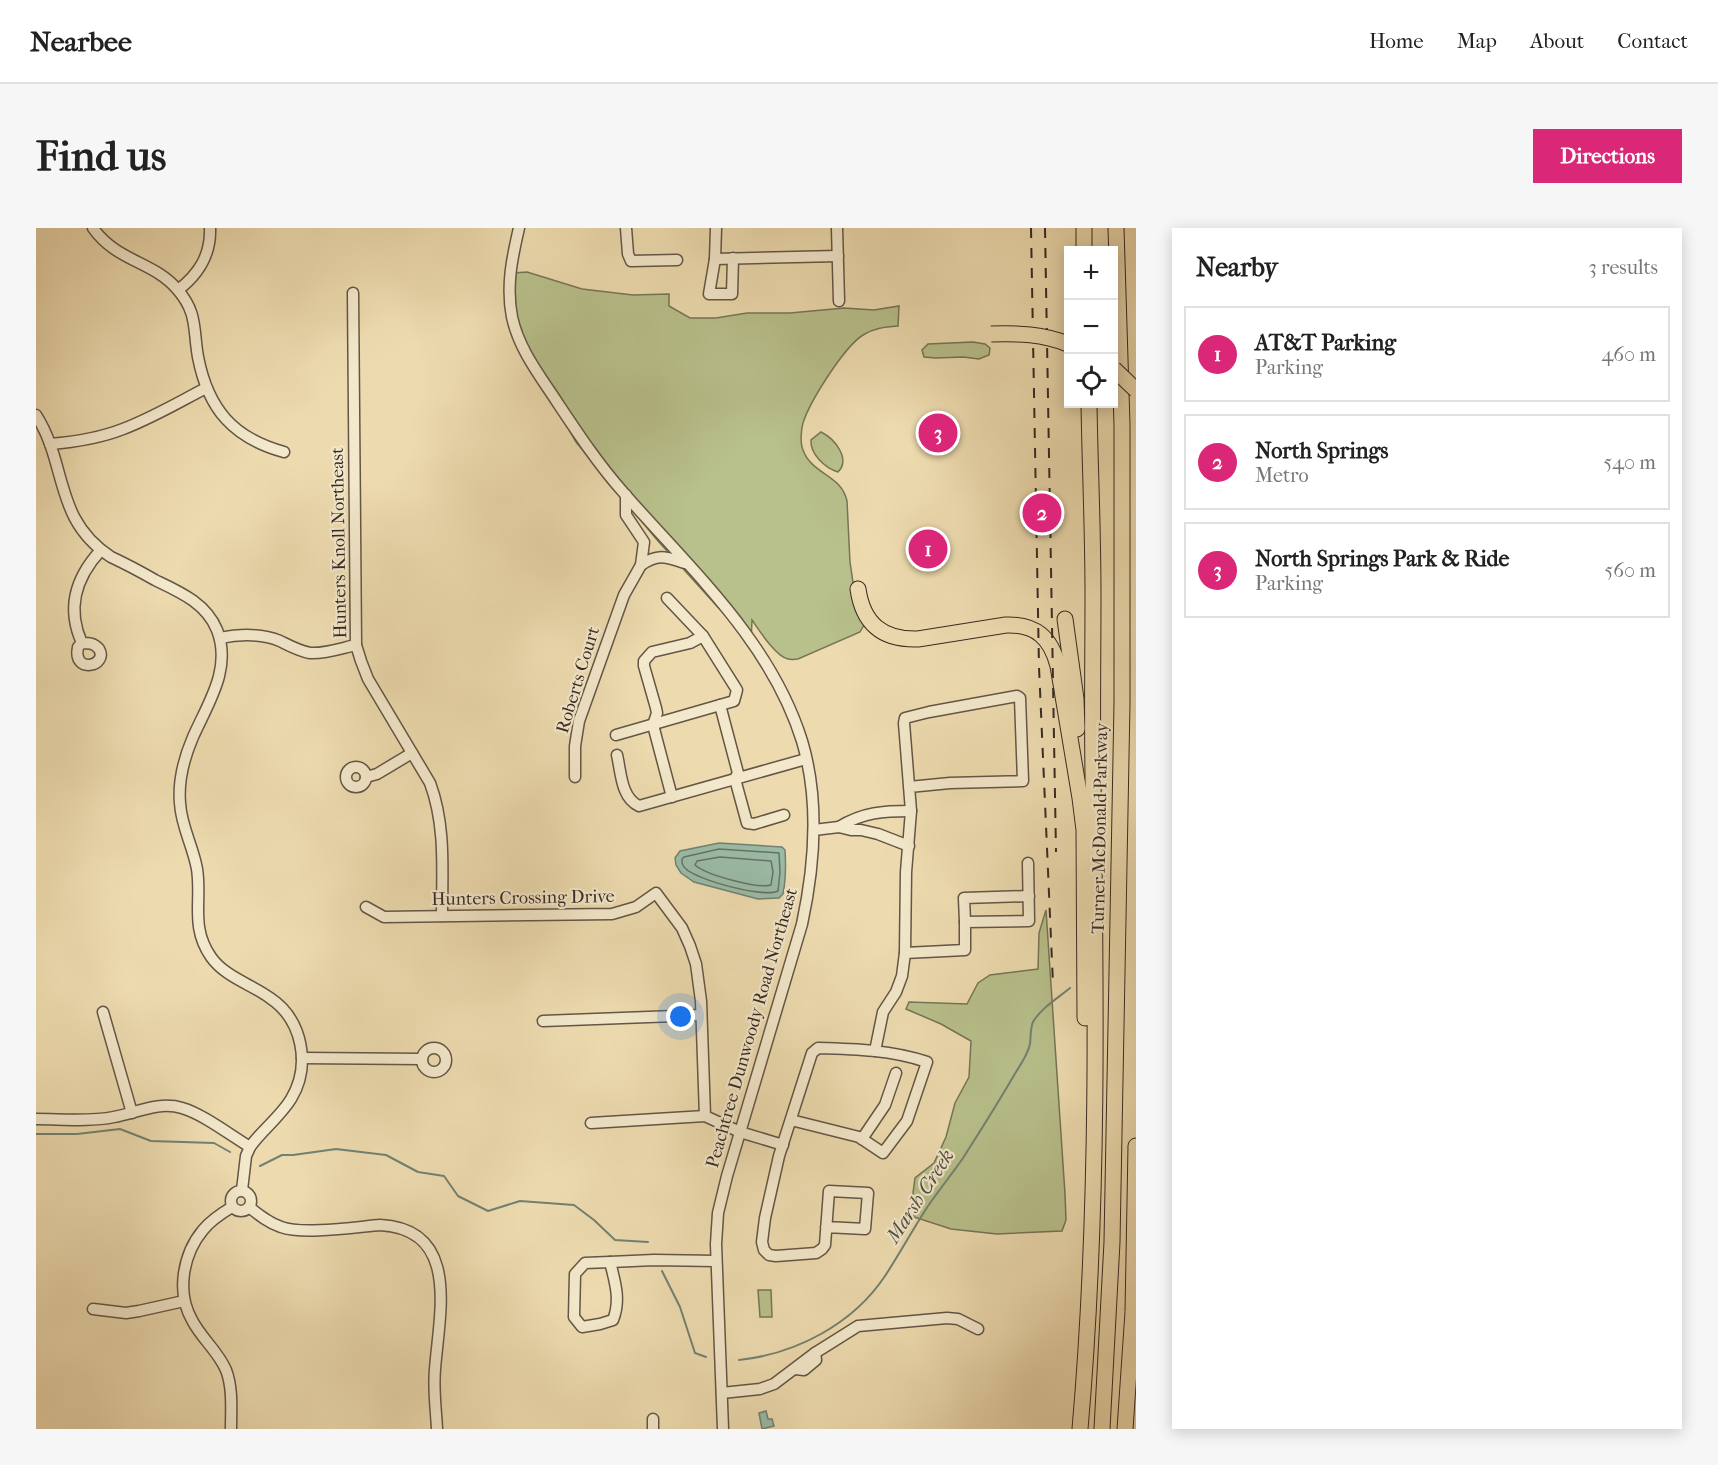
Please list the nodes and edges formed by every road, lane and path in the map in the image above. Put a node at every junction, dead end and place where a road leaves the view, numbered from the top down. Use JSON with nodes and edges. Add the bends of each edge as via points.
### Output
{"nodes":[{"id":1,"x":93,"y":228,"type":"edge"},
{"id":2,"x":210,"y":228,"type":"edge"},
{"id":3,"x":519,"y":228,"type":"edge"},
{"id":4,"x":626,"y":228,"type":"edge"},
{"id":5,"x":716,"y":228,"type":"edge"},
{"id":6,"x":837,"y":228,"type":"edge"},
{"id":7,"x":1084,"y":228,"type":"edge"},
{"id":8,"x":1116,"y":228,"type":"edge"},
{"id":9,"x":1084,"y":246,"type":"edge"},
{"id":10,"x":838,"y":256,"type":"junction"},
{"id":11,"x":733,"y":258,"type":"junction"},
{"id":12,"x":715,"y":259,"type":"junction"},
{"id":13,"x":677,"y":260,"type":"dead end"},
{"id":14,"x":178,"y":290,"type":"junction"},
{"id":15,"x":352,"y":293,"type":"dead end"},
{"id":16,"x":839,"y":301,"type":"dead end"},
{"id":17,"x":991,"y":334,"type":"dead end"},
{"id":18,"x":1064,"y":343,"type":"edge"},
{"id":19,"x":1118,"y":374,"type":"edge"},
{"id":20,"x":206,"y":388,"type":"junction"},
{"id":21,"x":1136,"y":390,"type":"edge"},
{"id":22,"x":1089,"y":408,"type":"edge"},
{"id":23,"x":36,"y":415,"type":"edge"},
{"id":24,"x":50,"y":444,"type":"junction"},
{"id":25,"x":284,"y":452,"type":"dead end"},
{"id":26,"x":626,"y":495,"type":"junction"},
{"id":27,"x":101,"y":550,"type":"junction"},
{"id":28,"x":687,"y":564,"type":"junction"},
{"id":29,"x":642,"y":566,"type":"junction"},
{"id":30,"x":858,"y":589,"type":"dead end"},
{"id":31,"x":667,"y":598,"type":"dead end"},
{"id":32,"x":1065,"y":619,"type":"dead end"},
{"id":33,"x":704,"y":636,"type":"junction"},
{"id":34,"x":220,"y":638,"type":"junction"},
{"id":35,"x":82,"y":643,"type":"dead end"},
{"id":36,"x":356,"y":645,"type":"junction"},
{"id":37,"x":720,"y":705,"type":"junction"},
{"id":38,"x":653,"y":725,"type":"junction"},
{"id":39,"x":616,"y":735,"type":"dead end"},
{"id":40,"x":412,"y":753,"type":"junction"},
{"id":41,"x":617,"y":755,"type":"dead end"},
{"id":42,"x":806,"y":759,"type":"junction"},
{"id":43,"x":366,"y":777,"type":"dead end"},
{"id":44,"x":575,"y":777,"type":"dead end"},
{"id":45,"x":735,"y":779,"type":"junction"},
{"id":46,"x":909,"y":787,"type":"junction"},
{"id":47,"x":672,"y":796,"type":"junction"},
{"id":48,"x":1080,"y":798,"type":"junction"},
{"id":49,"x":911,"y":811,"type":"junction"},
{"id":50,"x":879,"y":812,"type":"junction"},
{"id":51,"x":784,"y":815,"type":"dead end"},
{"id":52,"x":859,"y":816,"type":"junction"},
{"id":53,"x":839,"y":827,"type":"junction"},
{"id":54,"x":814,"y":830,"type":"junction"},
{"id":55,"x":861,"y":830,"type":"junction"},
{"id":56,"x":878,"y":834,"type":"junction"},
{"id":57,"x":909,"y":846,"type":"junction"},
{"id":58,"x":1028,"y":863,"type":"dead end"},
{"id":59,"x":1029,"y":896,"type":"junction"},
{"id":60,"x":366,"y":907,"type":"dead end"},
{"id":61,"x":442,"y":916,"type":"junction"},
{"id":62,"x":965,"y":922,"type":"junction"},
{"id":63,"x":905,"y":952,"type":"junction"},
{"id":64,"x":104,"y":1012,"type":"dead end"},
{"id":65,"x":701,"y":1015,"type":"junction"},
{"id":66,"x":543,"y":1021,"type":"dead end"},
{"id":67,"x":874,"y":1051,"type":"junction"},
{"id":68,"x":302,"y":1058,"type":"junction"},
{"id":69,"x":422,"y":1059,"type":"dead end"},
{"id":70,"x":896,"y":1073,"type":"dead end"},
{"id":71,"x":132,"y":1113,"type":"junction"},
{"id":72,"x":705,"y":1116,"type":"junction"},
{"id":73,"x":36,"y":1119,"type":"edge"},
{"id":74,"x":791,"y":1120,"type":"junction"},
{"id":75,"x":591,"y":1123,"type":"dead end"},
{"id":76,"x":740,"y":1131,"type":"junction"},
{"id":77,"x":862,"y":1139,"type":"junction"},
{"id":78,"x":1093,"y":1141,"type":"junction"},
{"id":79,"x":783,"y":1144,"type":"junction"},
{"id":80,"x":1136,"y":1146,"type":"edge"},
{"id":81,"x":250,"y":1147,"type":"junction"},
{"id":82,"x":242,"y":1190,"type":"junction"},
{"id":83,"x":232,"y":1207,"type":"junction"},
{"id":84,"x":249,"y":1207,"type":"junction"},
{"id":85,"x":826,"y":1227,"type":"junction"},
{"id":86,"x":716,"y":1261,"type":"junction"},
{"id":87,"x":610,"y":1262,"type":"junction"},
{"id":88,"x":184,"y":1301,"type":"junction"},
{"id":89,"x":93,"y":1309,"type":"dead end"},
{"id":90,"x":978,"y":1329,"type":"dead end"},
{"id":91,"x":722,"y":1393,"type":"junction"},
{"id":92,"x":231,"y":1429,"type":"edge"},
{"id":93,"x":437,"y":1429,"type":"edge"},
{"id":94,"x":723,"y":1429,"type":"edge"},
{"id":95,"x":1080,"y":1429,"type":"edge"},
{"id":96,"x":1102,"y":1429,"type":"edge"},
{"id":97,"x":1125,"y":1429,"type":"edge"}],
"edges":[{"from":1,"to":14,"type":"street","via":[[107,245],[161,275]]},
{"from":2,"to":14,"type":"street","via":[[211,238],[201,267]]},
{"from":3,"to":26,"type":"street","name":"Peachtree Dunwoody Road Northeast","via":[[509,291],[517,334],[582,441]]},
{"from":4,"to":13,"type":"street","via":[[631,261]]},
{"from":5,"to":12,"type":"street"},
{"from":6,"to":10,"type":"street"},
{"from":7,"to":9,"type":"highway"},
{"from":8,"to":96,"type":"highway","name":"Turner McDonald Parkway","via":[[1122,436],[1122,703],[1112,1242]]},
{"from":10,"to":11,"type":"street"},
{"from":10,"to":16,"type":"street"},
{"from":11,"to":12,"type":"street"},
{"from":11,"to":12,"type":"street","via":[[732,294],[709,294]]},
{"from":14,"to":20,"type":"street","via":[[194,319]]},
{"from":15,"to":36,"type":"street","name":"Hunters Knoll Northeast"},
{"from":17,"to":18,"type":"highway","bridge":true,"via":[[1042,336]]},
{"from":19,"to":21,"type":"highway","bridge":true},
{"from":20,"to":24,"type":"street","via":[[120,430],[86,440]]},
{"from":20,"to":25,"type":"street","via":[[218,410],[237,430]]},
{"from":22,"to":78,"type":"highway","via":[[1095,919]]},
{"from":23,"to":24,"type":"street"},
{"from":24,"to":27,"type":"street","via":[[75,520]]},
{"from":26,"to":28,"type":"street","name":"Peachtree Dunwoody Road Northeast"},
{"from":26,"to":29,"type":"street","name":"Peachtree Dunwoody Road Northeast","via":[[626,515],[644,542]]},
{"from":27,"to":34,"type":"street","via":[[194,601],[210,618]]},
{"from":27,"to":35,"type":"street","via":[[76,590],[75,629]]},
{"from":28,"to":29,"type":"street","via":[[663,556]]},
{"from":28,"to":42,"type":"street","name":"Peachtree Dunwoody Road Northeast","via":[[756,646],[783,693]]},
{"from":29,"to":44,"type":"street","name":"Roberts Court","via":[[624,595],[579,721]]},
{"from":30,"to":48,"type":"highway","via":[[868,618],[893,637],[918,639],[1016,624],[1044,637],[1058,666]]},
{"from":31,"to":33,"type":"street"},
{"from":32,"to":48,"type":"highway","via":[[1076,699]]},
{"from":33,"to":37,"type":"street","via":[[737,690],[734,701]]},
{"from":33,"to":38,"type":"street","via":[[652,652],[644,661],[657,708]]},
{"from":34,"to":36,"type":"street","via":[[260,636],[313,653]]},
{"from":34,"to":68,"type":"street","via":[[220,676],[184,761],[180,786],[182,819],[197,871],[198,927],[218,965],[286,1012],[298,1033]]},
{"from":36,"to":40,"type":"street","name":"Hunters Knoll Northeast","via":[[369,679]]},
{"from":37,"to":38,"type":"street"},
{"from":37,"to":45,"type":"street","via":[[738,773]]},
{"from":38,"to":39,"type":"street"},
{"from":38,"to":47,"type":"street"},
{"from":40,"to":43,"type":"street"},
{"from":40,"to":61,"type":"street","name":"Hunters Knoll Northeast","via":[[430,783],[440,814]]},
{"from":41,"to":47,"type":"street","via":[[626,794],[633,803],[639,806]]},
{"from":42,"to":45,"type":"street"},
{"from":42,"to":54,"type":"street","name":"Peachtree Dunwoody Road Northeast"},
{"from":45,"to":47,"type":"street"},
{"from":45,"to":51,"type":"street","via":[[747,823]]},
{"from":46,"to":46,"type":"street","via":[[904,718],[1020,698],[1023,782]]},
{"from":46,"to":49,"type":"street"},
{"from":48,"to":78,"type":"highway","via":[[1084,830],[1088,1121]]},
{"from":49,"to":50,"type":"street"},
{"from":49,"to":57,"type":"street"},
{"from":50,"to":52,"type":"street"},
{"from":50,"to":56,"type":"street"},
{"from":52,"to":53,"type":"street"},
{"from":52,"to":55,"type":"street"},
{"from":53,"to":54,"type":"street"},
{"from":53,"to":55,"type":"street"},
{"from":54,"to":76,"type":"street","name":"Peachtree Dunwoody Road Northeast","via":[[810,888],[802,924]]},
{"from":55,"to":56,"type":"street"},
{"from":56,"to":57,"type":"street"},
{"from":57,"to":63,"type":"street"},
{"from":58,"to":59,"type":"street"},
{"from":59,"to":62,"type":"street","via":[[1029,921]]},
{"from":59,"to":62,"type":"street","via":[[964,898]]},
{"from":60,"to":61,"type":"street","name":"Hunters Crossing Drive","via":[[384,917]]},
{"from":61,"to":65,"type":"street","name":"Hunters Crossing Drive","via":[[612,914],[636,907],[656,893],[690,946],[696,964]]},
{"from":62,"to":63,"type":"street","via":[[965,950]]},
{"from":63,"to":67,"type":"street","via":[[902,976],[883,1012]]},
{"from":64,"to":71,"type":"street"},
{"from":65,"to":66,"type":"street"},
{"from":65,"to":72,"type":"street","name":"Hunters Crossing Drive"},
{"from":67,"to":74,"type":"street","via":[[814,1050]]},
{"from":67,"to":77,"type":"street","via":[[927,1062],[907,1121],[883,1153]]},
{"from":68,"to":69,"type":"street"},
{"from":68,"to":81,"type":"street","via":[[291,1099]]},
{"from":70,"to":77,"type":"street","via":[[885,1105]]},
{"from":71,"to":73,"type":"street","via":[[113,1118]]},
{"from":71,"to":81,"type":"street","via":[[162,1106],[182,1108]]},
{"from":72,"to":75,"type":"street"},
{"from":72,"to":76,"type":"street"},
{"from":74,"to":77,"type":"street"},
{"from":74,"to":79,"type":"street"},
{"from":76,"to":79,"type":"street"},
{"from":76,"to":86,"type":"street","name":"Peachtree Dunwoody Road Northeast","via":[[718,1214]]},
{"from":78,"to":95,"type":"highway"},
{"from":79,"to":85,"type":"street","via":[[765,1218],[764,1250],[776,1256],[816,1254],[825,1245]]},
{"from":80,"to":97,"type":"highway","via":[[1133,1312]]},
{"from":81,"to":82,"type":"street"},
{"from":82,"to":83,"type":"street","via":[[232,1194]]},
{"from":82,"to":84,"type":"street","via":[[251,1197]]},
{"from":83,"to":84,"type":"street","via":[[240,1211]]},
{"from":83,"to":88,"type":"street","via":[[203,1230],[191,1249],[184,1274]]},
{"from":84,"to":93,"type":"street","via":[[273,1224],[290,1230],[391,1225],[423,1241],[437,1263],[440,1277],[435,1371]]},
{"from":85,"to":85,"type":"street","via":[[829,1191],[868,1193],[865,1230]]},
{"from":86,"to":87,"type":"street"},
{"from":86,"to":91,"type":"street","name":"Peachtree Dunwoody Road Northeast"},
{"from":87,"to":87,"type":"street","via":[[585,1263],[575,1274],[574,1317],[582,1327],[613,1320],[618,1308]]},
{"from":88,"to":89,"type":"street","via":[[132,1312]]},
{"from":88,"to":92,"type":"street","via":[[192,1322],[226,1370],[231,1391]]},
{"from":90,"to":91,"type":"street","via":[[947,1318],[858,1326],[774,1384]]},
{"from":91,"to":94,"type":"street","name":"Peachtree Dunwoody Road Northeast"}]}
